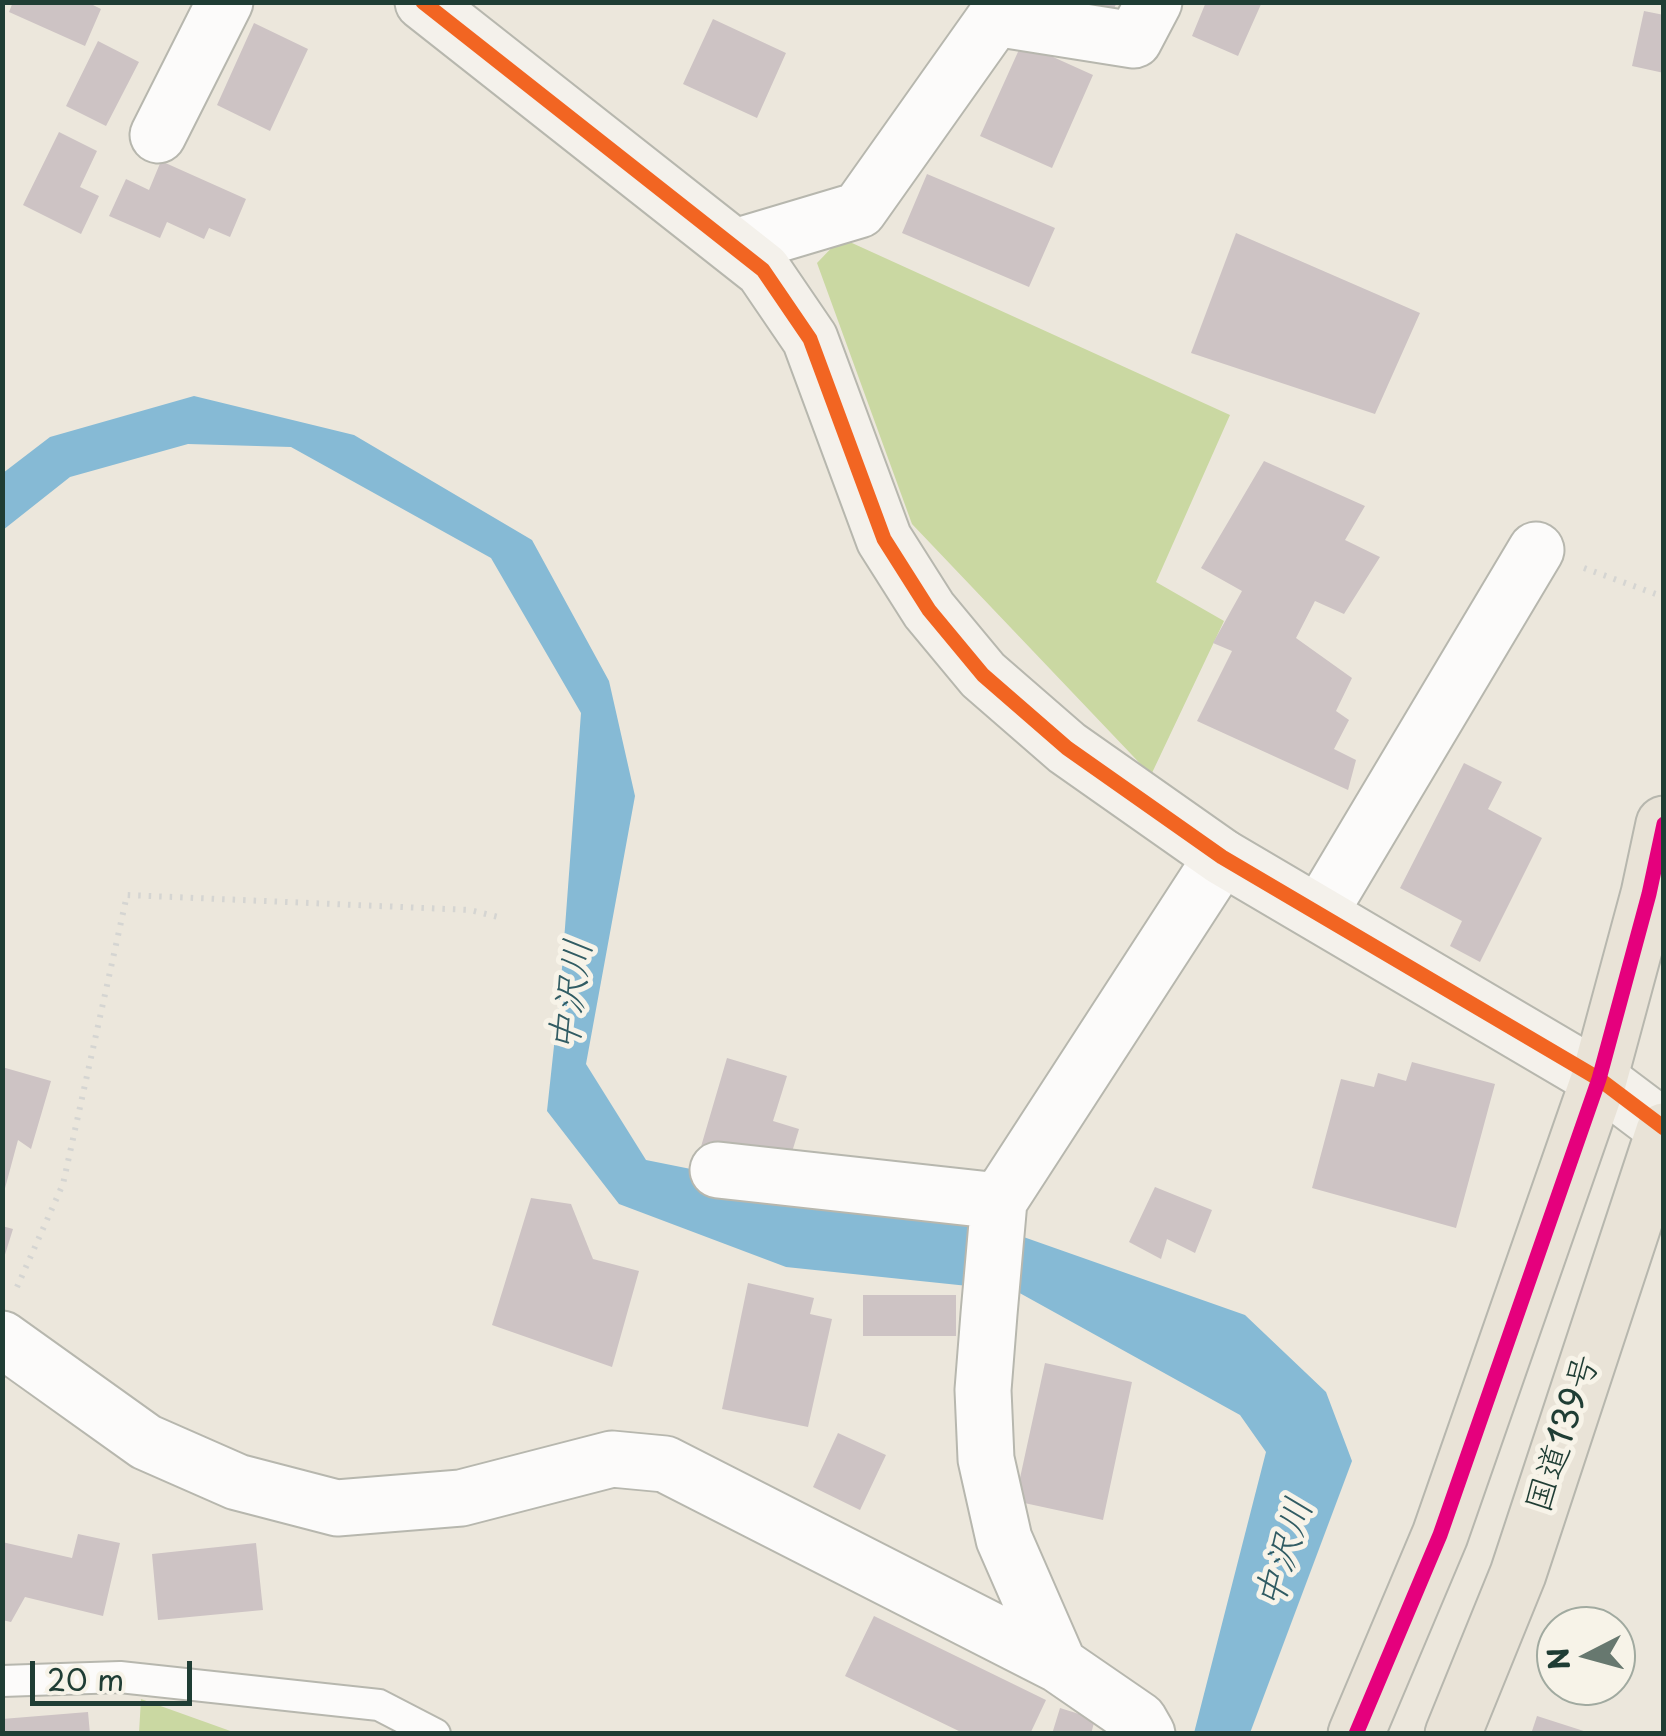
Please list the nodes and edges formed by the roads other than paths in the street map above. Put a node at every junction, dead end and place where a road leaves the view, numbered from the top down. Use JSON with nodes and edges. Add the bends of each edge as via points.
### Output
{"nodes":[{"id":1,"x":225,"y":2,"type":"edge"},
{"id":2,"x":423,"y":2,"type":"edge"},
{"id":3,"x":1154,"y":2,"type":"edge"},
{"id":4,"x":158,"y":135,"type":"dead end"},
{"id":5,"x":736,"y":247,"type":"junction"},
{"id":6,"x":1536,"y":550,"type":"road end"},
{"id":7,"x":1664,"y":824,"type":"edge"},
{"id":8,"x":1222,"y":857,"type":"junction"},
{"id":9,"x":1320,"y":912,"type":"junction"},
{"id":10,"x":1599,"y":1079,"type":"junction"},
{"id":11,"x":1664,"y":1130,"type":"edge"},
{"id":12,"x":718,"y":1170,"type":"dead end"},
{"id":13,"x":999,"y":1201,"type":"junction"},
{"id":14,"x":6,"y":1321,"type":"edge"},
{"id":15,"x":1059,"y":1665,"type":"junction"},
{"id":16,"x":2,"y":1681,"type":"edge"},
{"id":17,"x":435,"y":1734,"type":"edge"},
{"id":18,"x":1146,"y":1734,"type":"edge"},
{"id":19,"x":1356,"y":1734,"type":"edge"},
{"id":20,"x":1453,"y":1734,"type":"edge"}],
"edges":[{"from":1,"to":4,"type":"street"},
{"from":2,"to":5,"type":"street"},
{"from":3,"to":5,"type":"street","via":[[1134,40],[995,18],[859,210]]},
{"from":5,"to":8,"type":"street","via":[[763,270],[810,339],[884,539],[929,610],[983,675],[1068,748]]},
{"from":6,"to":9,"type":"street"},
{"from":7,"to":10,"type":"highway"},
{"from":8,"to":9,"type":"street"},
{"from":8,"to":13,"type":"street"},
{"from":9,"to":10,"type":"street"},
{"from":10,"to":11,"type":"street"},
{"from":10,"to":19,"type":"highway","via":[[1440,1535]]},
{"from":11,"to":20,"type":"highway","name":"国道139号","via":[[1518,1574]]},
{"from":12,"to":13,"type":"street"},
{"from":13,"to":15,"type":"street","via":[[983,1390],[986,1459],[1004,1539]]},
{"from":14,"to":15,"type":"street","via":[[146,1442],[237,1482],[338,1508],[462,1498],[612,1459],[665,1464]]},
{"from":15,"to":18,"type":"street","via":[[1138,1720]]},
{"from":16,"to":17,"type":"lane","via":[[120,1677],[379,1705]]}]}
